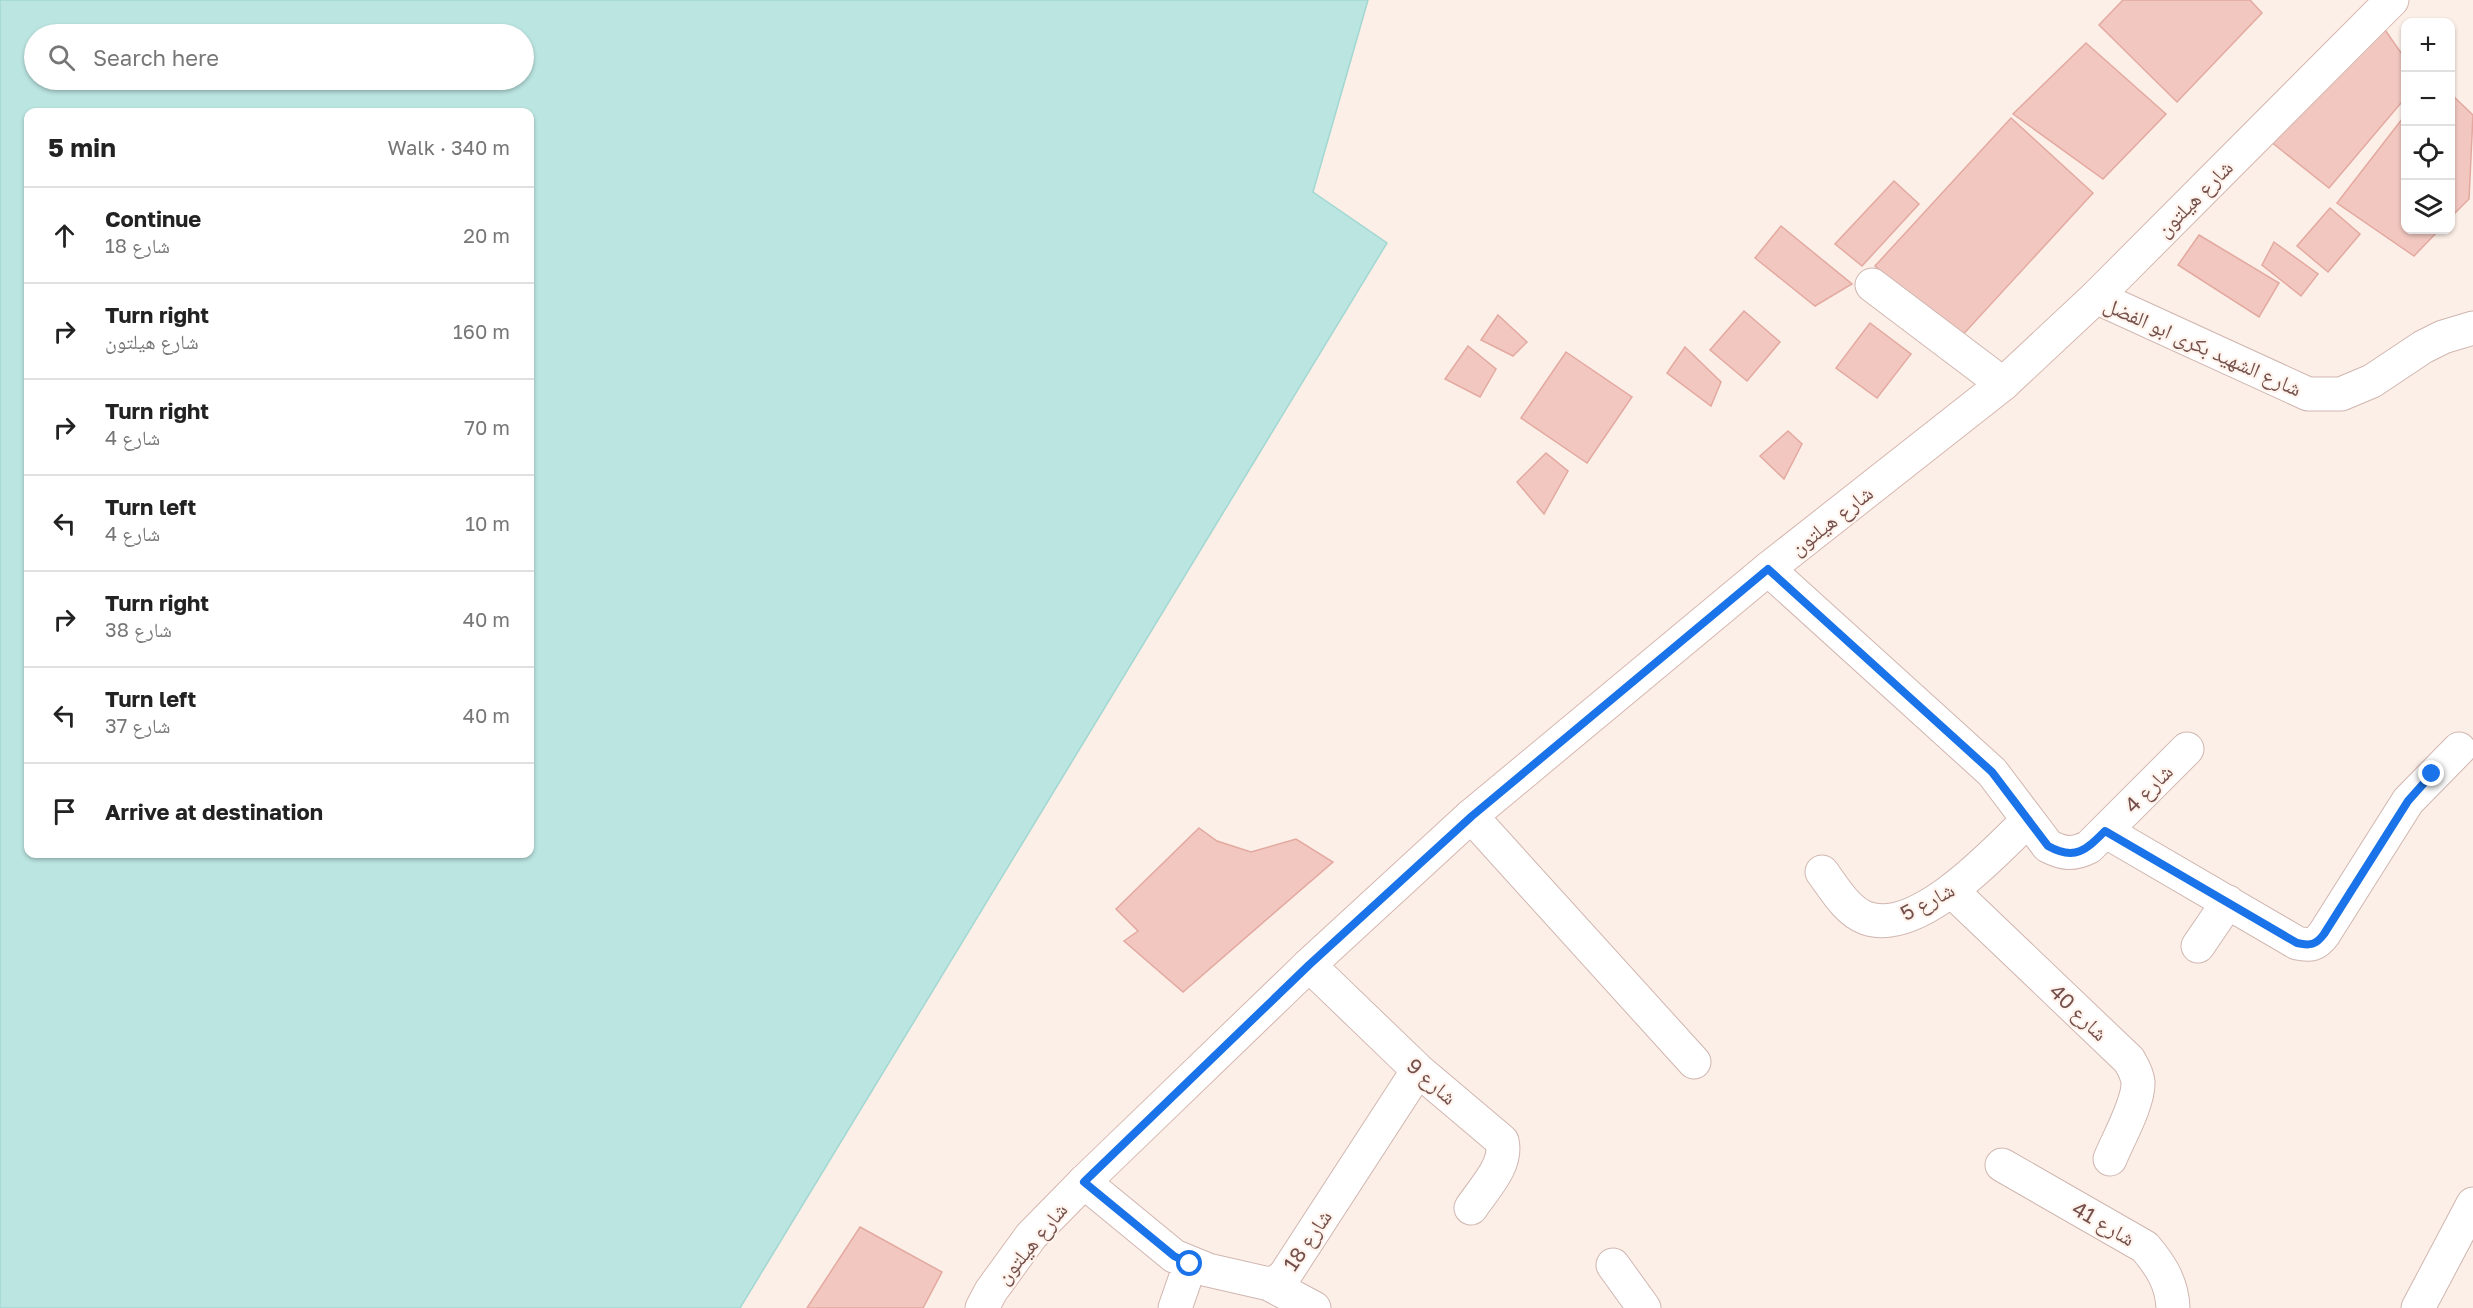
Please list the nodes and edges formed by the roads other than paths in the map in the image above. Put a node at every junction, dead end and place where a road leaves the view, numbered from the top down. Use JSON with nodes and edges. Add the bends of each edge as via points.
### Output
{"nodes":[{"id":1,"x":2392,"y":0,"type":"edge"},
{"id":2,"x":1872,"y":285,"type":"dead end"},
{"id":3,"x":2096,"y":297,"type":"junction"},
{"id":4,"x":2473,"y":328,"type":"edge"},
{"id":5,"x":2003,"y":384,"type":"junction"},
{"id":6,"x":1768,"y":569,"type":"junction"},
{"id":7,"x":2187,"y":749,"type":"dead end"},
{"id":8,"x":2459,"y":749,"type":"dead end"},
{"id":9,"x":1472,"y":816,"type":"junction"},
{"id":10,"x":2028,"y":820,"type":"junction"},
{"id":11,"x":2105,"y":831,"type":"junction"},
{"id":12,"x":1822,"y":872,"type":"dead end"},
{"id":13,"x":1952,"y":891,"type":"junction"},
{"id":14,"x":2228,"y":902,"type":"junction"},
{"id":15,"x":2198,"y":946,"type":"dead end"},
{"id":16,"x":1309,"y":965,"type":"junction"},
{"id":17,"x":1694,"y":1062,"type":"dead end"},
{"id":18,"x":1418,"y":1070,"type":"junction"},
{"id":19,"x":2110,"y":1159,"type":"dead end"},
{"id":20,"x":2002,"y":1165,"type":"dead end"},
{"id":21,"x":1084,"y":1182,"type":"junction"},
{"id":22,"x":2473,"y":1204,"type":"edge"},
{"id":23,"x":1472,"y":1208,"type":"dead end"},
{"id":24,"x":1190,"y":1264,"type":"junction"},
{"id":25,"x":1613,"y":1264,"type":"dead end"},
{"id":26,"x":1269,"y":1284,"type":"junction"},
{"id":27,"x":982,"y":1308,"type":"edge"},
{"id":28,"x":1174,"y":1308,"type":"edge"},
{"id":29,"x":1314,"y":1308,"type":"edge"},
{"id":30,"x":1644,"y":1308,"type":"edge"},
{"id":31,"x":2173,"y":1308,"type":"edge"},
{"id":32,"x":2418,"y":1308,"type":"edge"}],
"edges":[{"from":1,"to":3,"type":"street","name":"شارع هيلتون"},
{"from":2,"to":5,"type":"street"},
{"from":3,"to":4,"type":"street","name":"شارع الشهيد بكرى ابو الفضل","via":[[2308,394],[2341,394],[2372,381],[2433,342]]},
{"from":3,"to":5,"type":"street","name":"شارع هيلتون"},
{"from":5,"to":6,"type":"street","name":"شارع هيلتون"},
{"from":6,"to":9,"type":"street","name":"شارع هيلتون"},
{"from":6,"to":10,"type":"street","name":"شارع 4","via":[[1992,772]]},
{"from":7,"to":11,"type":"street","name":"شارع 4"},
{"from":8,"to":14,"type":"street","via":[[2408,801],[2317,943],[2297,943]]},
{"from":9,"to":16,"type":"street","name":"شارع هيلتون"},
{"from":9,"to":17,"type":"street"},
{"from":10,"to":11,"type":"street","name":"شارع 4","via":[[2048,846],[2061,853],[2076,853],[2089,847]]},
{"from":10,"to":13,"type":"street","name":"شارع 5"},
{"from":11,"to":14,"type":"street"},
{"from":12,"to":13,"type":"street","name":"شارع 5","via":[[1850,908],[1866,918],[1885,921],[1903,917]]},
{"from":13,"to":19,"type":"street","name":"شارع 40","via":[[2136,1070],[2136,1095]]},
{"from":14,"to":15,"type":"street"},
{"from":16,"to":18,"type":"street","name":"شارع 9"},
{"from":16,"to":21,"type":"street","name":"شارع هيلتون"},
{"from":18,"to":23,"type":"street","name":"شارع 9","via":[[1502,1141],[1503,1160]]},
{"from":18,"to":26,"type":"street","name":"شارع 18","via":[[1285,1275]]},
{"from":20,"to":31,"type":"street","name":"شارع 41","via":[[2145,1247],[2162,1268],[2173,1294]]},
{"from":21,"to":24,"type":"street","name":"شارع 18","via":[[1174,1256]]},
{"from":21,"to":27,"type":"street","name":"شارع هيلتون","via":[[1032,1236]]},
{"from":22,"to":32,"type":"street"},
{"from":24,"to":26,"type":"street","name":"شارع 18"},
{"from":24,"to":28,"type":"street"},
{"from":25,"to":30,"type":"street"},
{"from":26,"to":29,"type":"street"}]}
